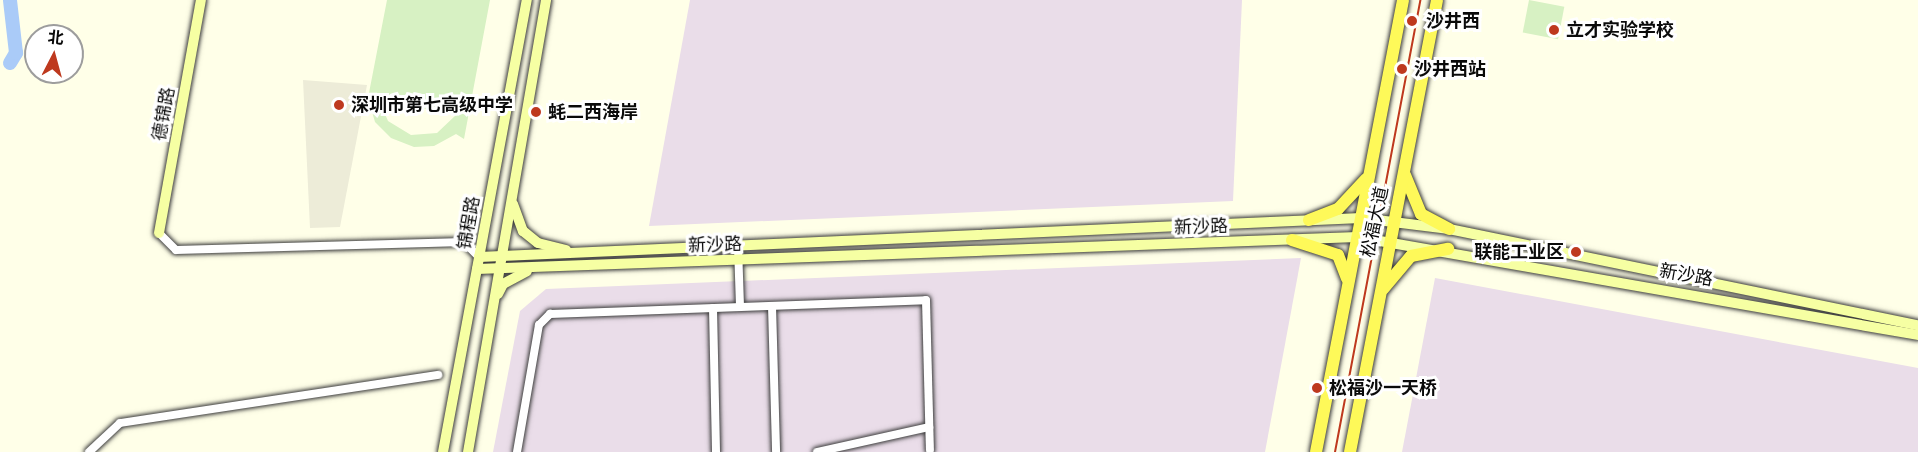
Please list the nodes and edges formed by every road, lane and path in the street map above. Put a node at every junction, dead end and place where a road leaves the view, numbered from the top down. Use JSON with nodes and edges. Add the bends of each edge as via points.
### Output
{"nodes":[{"id":1,"x":201,"y":0,"type":"edge"},
{"id":2,"x":527,"y":0,"type":"edge"},
{"id":3,"x":546,"y":0,"type":"edge"},
{"id":4,"x":1403,"y":0,"type":"edge"},
{"id":5,"x":1437,"y":0,"type":"edge"},
{"id":6,"x":1371,"y":166,"type":"junction"},
{"id":7,"x":1404,"y":170,"type":"junction"},
{"id":8,"x":512,"y":199,"type":"junction"},
{"id":9,"x":1361,"y":218,"type":"junction"},
{"id":10,"x":1309,"y":220,"type":"junction"},
{"id":11,"x":1394,"y":221,"type":"junction"},
{"id":12,"x":1449,"y":229,"type":"junction"},
{"id":13,"x":159,"y":233,"type":"joint"},
{"id":14,"x":1357,"y":237,"type":"junction"},
{"id":15,"x":1390,"y":239,"type":"junction"},
{"id":16,"x":1292,"y":240,"type":"junction"},
{"id":17,"x":738,"y":246,"type":"junction"},
{"id":18,"x":1448,"y":249,"type":"junction"},
{"id":19,"x":578,"y":253,"type":"junction"},
{"id":20,"x":501,"y":255,"type":"junction"},
{"id":21,"x":479,"y":257,"type":"junction"},
{"id":22,"x":738,"y":260,"type":"junction"},
{"id":23,"x":539,"y":268,"type":"junction"},
{"id":24,"x":477,"y":269,"type":"junction"},
{"id":25,"x":499,"y":269,"type":"junction"},
{"id":26,"x":1347,"y":290,"type":"junction"},
{"id":27,"x":495,"y":300,"type":"junction"},
{"id":28,"x":1377,"y":300,"type":"junction"},
{"id":29,"x":772,"y":306,"type":"junction"},
{"id":30,"x":740,"y":307,"type":"junction"},
{"id":31,"x":713,"y":308,"type":"junction"},
{"id":32,"x":1918,"y":325,"type":"edge"},
{"id":33,"x":1918,"y":335,"type":"edge"},
{"id":34,"x":438,"y":375,"type":"dead end"},
{"id":35,"x":929,"y":427,"type":"junction"},
{"id":36,"x":930,"y":450,"type":"dead end"},
{"id":37,"x":89,"y":452,"type":"edge"},
{"id":38,"x":443,"y":452,"type":"edge"},
{"id":39,"x":468,"y":452,"type":"edge"},
{"id":40,"x":517,"y":452,"type":"edge"},
{"id":41,"x":716,"y":452,"type":"edge"},
{"id":42,"x":776,"y":452,"type":"edge"},
{"id":43,"x":817,"y":452,"type":"edge"},
{"id":44,"x":1316,"y":452,"type":"edge"},
{"id":45,"x":1350,"y":452,"type":"edge"}],
"edges":[{"from":1,"to":13,"type":"main road","name":"德锦路"},
{"from":2,"to":21,"type":"main road","name":"锦程路"},
{"from":3,"to":8,"type":"main road","name":"锦程路"},
{"from":4,"to":6,"type":"main road","name":"松福大道"},
{"from":5,"to":7,"type":"main road","name":"松福大道"},
{"from":6,"to":9,"type":"main road","name":"松福大道"},
{"from":6,"to":10,"type":"main road","via":[[1348,200]]},
{"from":7,"to":11,"type":"main road","name":"松福大道"},
{"from":7,"to":12,"type":"main road","via":[[1421,214]]},
{"from":8,"to":19,"type":"main road","via":[[523,231],[538,243]]},
{"from":8,"to":20,"type":"main road","name":"锦程路"},
{"from":9,"to":10,"type":"main road","name":"新沙路"},
{"from":9,"to":11,"type":"main road","name":"新沙路"},
{"from":9,"to":14,"type":"main road","name":"松福大道"},
{"from":10,"to":17,"type":"main road","name":"新沙路"},
{"from":11,"to":12,"type":"main road","name":"新沙路"},
{"from":11,"to":15,"type":"main road","name":"松福大道"},
{"from":12,"to":32,"type":"main road","name":"新沙路"},
{"from":13,"to":21,"type":"street","via":[[176,250],[464,242]]},
{"from":14,"to":15,"type":"main road","name":"新沙路"},
{"from":14,"to":16,"type":"main road","name":"新沙路"},
{"from":14,"to":26,"type":"main road","name":"松福大道"},
{"from":15,"to":18,"type":"main road","name":"新沙路"},
{"from":15,"to":28,"type":"main road","name":"松福大道"},
{"from":16,"to":22,"type":"main road","name":"新沙路"},
{"from":16,"to":26,"type":"main road","via":[[1338,255]]},
{"from":17,"to":19,"type":"main road","name":"新沙路"},
{"from":17,"to":22,"type":"street"},
{"from":18,"to":28,"type":"main road","via":[[1402,262]]},
{"from":18,"to":33,"type":"main road","name":"新沙路"},
{"from":19,"to":20,"type":"main road","name":"新沙路"},
{"from":20,"to":21,"type":"main road","name":"新沙路"},
{"from":20,"to":25,"type":"main road","name":"锦程路"},
{"from":21,"to":24,"type":"main road","name":"锦程路"},
{"from":22,"to":23,"type":"main road","name":"新沙路"},
{"from":22,"to":30,"type":"street"},
{"from":23,"to":25,"type":"main road","name":"新沙路"},
{"from":23,"to":27,"type":"main road","via":[[515,275]]},
{"from":24,"to":25,"type":"main road","name":"新沙路"},
{"from":24,"to":38,"type":"main road","name":"锦程路"},
{"from":25,"to":27,"type":"main road","name":"锦程路"},
{"from":26,"to":44,"type":"main road","name":"松福大道"},
{"from":27,"to":39,"type":"main road","name":"锦程路"},
{"from":28,"to":45,"type":"main road","name":"松福大道"},
{"from":29,"to":30,"type":"street"},
{"from":29,"to":35,"type":"street","via":[[926,300]]},
{"from":29,"to":42,"type":"street"},
{"from":30,"to":31,"type":"street"},
{"from":31,"to":40,"type":"street","via":[[550,314],[539,325]]},
{"from":31,"to":41,"type":"street"},
{"from":34,"to":37,"type":"street","via":[[120,423]]},
{"from":35,"to":36,"type":"street"},
{"from":35,"to":43,"type":"street"}]}
